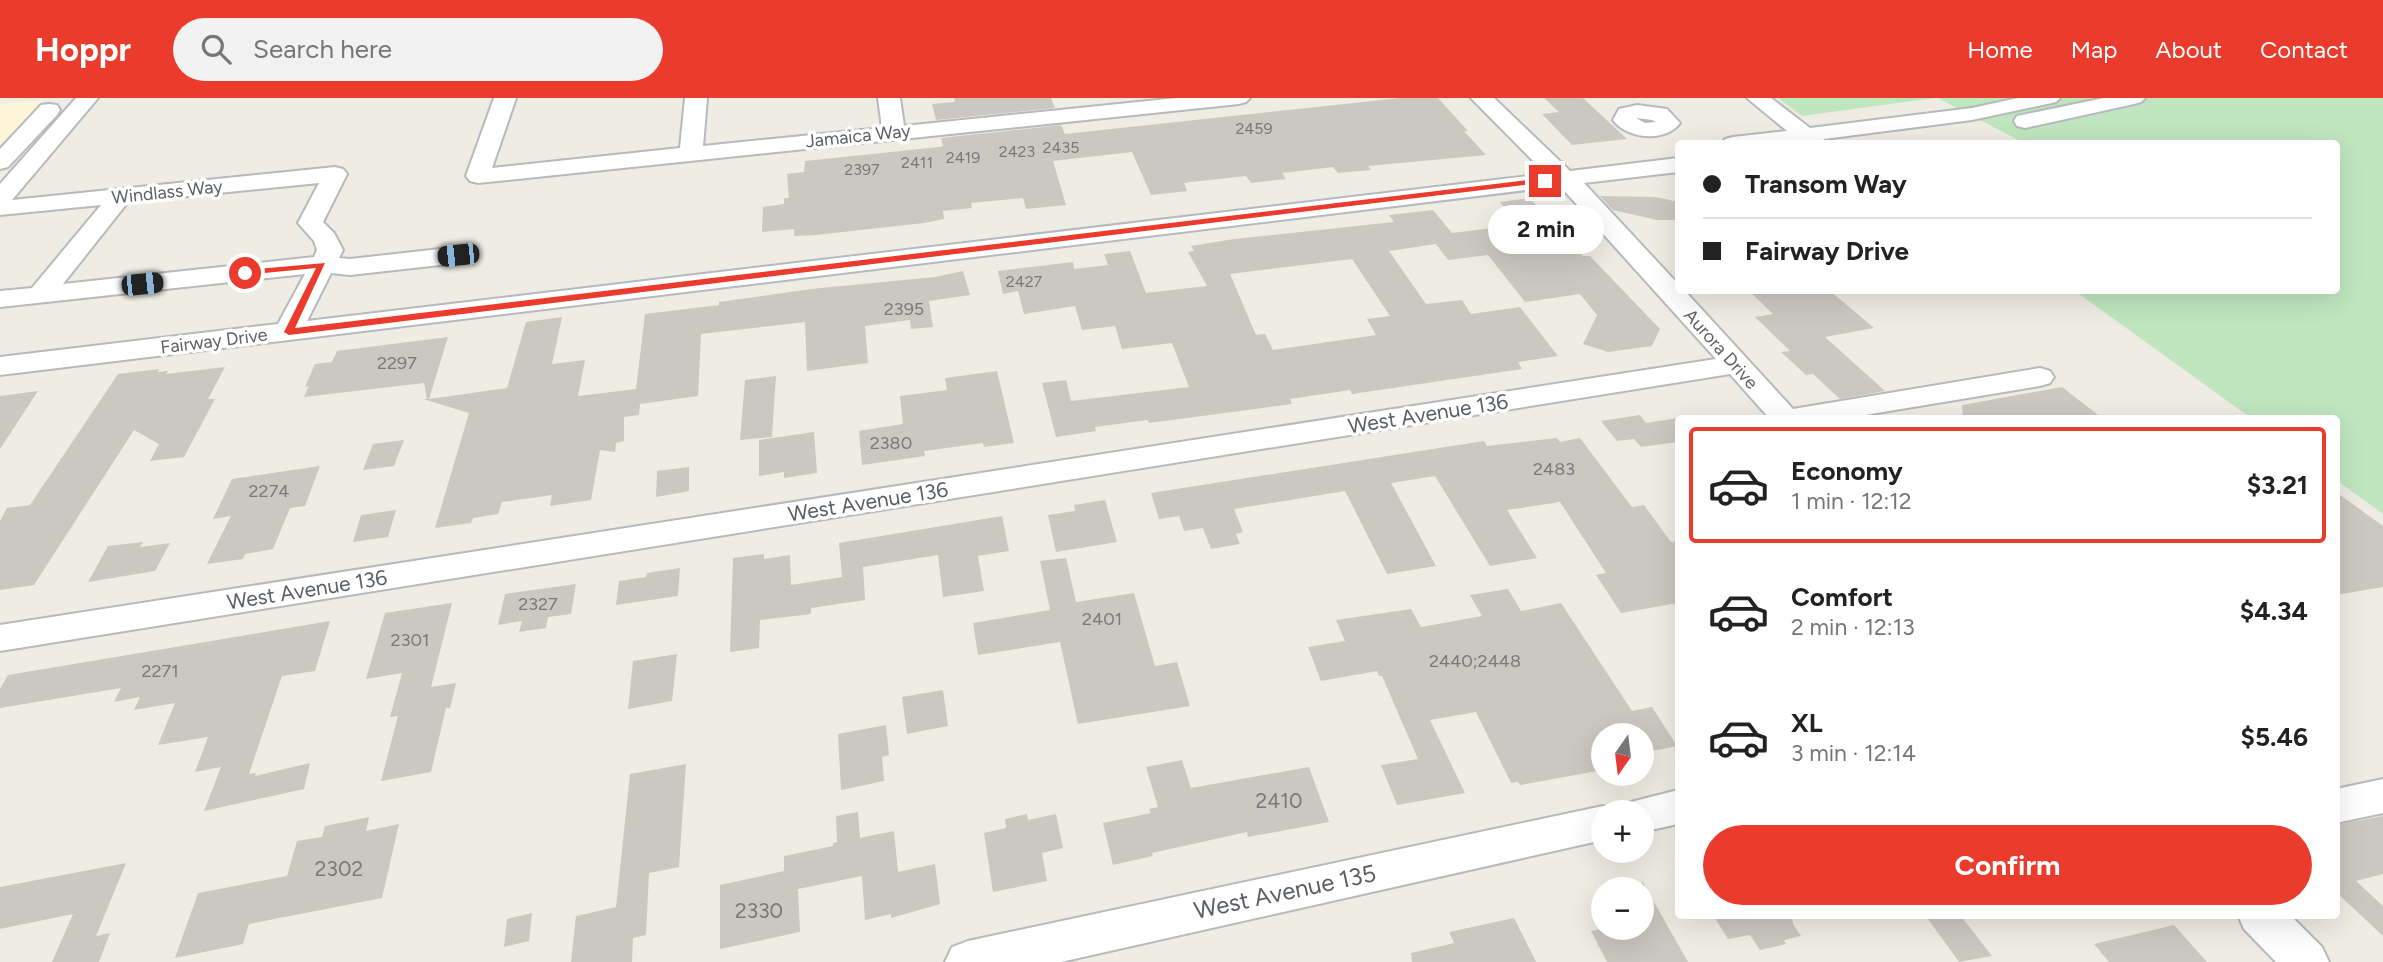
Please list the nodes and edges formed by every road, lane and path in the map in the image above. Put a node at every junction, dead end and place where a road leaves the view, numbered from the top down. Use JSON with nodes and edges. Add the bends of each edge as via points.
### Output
{"nodes":[{"id":1,"x":60,"y":98,"type":"edge"},
{"id":2,"x":88,"y":98,"type":"edge"},
{"id":3,"x":505,"y":98,"type":"edge"},
{"id":4,"x":696,"y":98,"type":"edge"},
{"id":5,"x":889,"y":98,"type":"edge"},
{"id":6,"x":1239,"y":98,"type":"edge"},
{"id":7,"x":1482,"y":98,"type":"edge"},
{"id":8,"x":1758,"y":98,"type":"edge"},
{"id":9,"x":2049,"y":98,"type":"edge"},
{"id":10,"x":2134,"y":98,"type":"edge"},
{"id":11,"x":1087,"y":105,"type":"edge"},
{"id":12,"x":1632,"y":112,"type":"edge"},
{"id":13,"x":894,"y":132,"type":"junction"},
{"id":14,"x":1812,"y":139,"type":"edge"},
{"id":15,"x":1887,"y":140,"type":"edge"},
{"id":16,"x":691,"y":154,"type":"junction"},
{"id":17,"x":1673,"y":156,"type":"edge"},
{"id":18,"x":0,"y":162,"type":"edge"},
{"id":19,"x":1559,"y":172,"type":"junction"},
{"id":20,"x":120,"y":197,"type":"junction"},
{"id":21,"x":0,"y":199,"type":"edge"},
{"id":22,"x":0,"y":208,"type":"edge"},
{"id":23,"x":458,"y":255,"type":"dead end"},
{"id":24,"x":322,"y":264,"type":"junction"},
{"id":25,"x":40,"y":295,"type":"junction"},
{"id":26,"x":0,"y":299,"type":"edge"},
{"id":27,"x":293,"y":322,"type":"junction"},
{"id":28,"x":0,"y":347,"type":"edge"},
{"id":29,"x":1735,"y":365,"type":"junction"},
{"id":30,"x":0,"y":366,"type":"edge"},
{"id":31,"x":2040,"y":377,"type":"dead end"},
{"id":32,"x":1782,"y":415,"type":"edge"},
{"id":33,"x":1812,"y":415,"type":"edge"},
{"id":34,"x":0,"y":638,"type":"edge"},
{"id":35,"x":2383,"y":796,"type":"edge"},
{"id":36,"x":2340,"y":805,"type":"edge"},
{"id":37,"x":1675,"y":808,"type":"edge"},
{"id":38,"x":1654,"y":812,"type":"edge"},
{"id":39,"x":1591,"y":826,"type":"edge"},
{"id":40,"x":2264,"y":919,"type":"edge"},
{"id":41,"x":968,"y":962,"type":"edge"},
{"id":42,"x":2306,"y":962,"type":"edge"}],
"edges":[{"from":1,"to":18,"type":"street"},
{"from":2,"to":21,"type":"street"},
{"from":3,"to":16,"type":"street","name":"Jamaica Way","via":[[478,177]]},
{"from":4,"to":16,"type":"street"},
{"from":5,"to":13,"type":"street"},
{"from":6,"to":11,"type":"street","name":"Jamaica Way"},
{"from":7,"to":19,"type":"street","name":"Aurora Drive"},
{"from":8,"to":14,"type":"street"},
{"from":9,"to":14,"type":"street"},
{"from":10,"to":15,"type":"street","via":[[1981,129]]},
{"from":11,"to":13,"type":"street","name":"Jamaica Way"},
{"from":12,"to":17,"type":"street"},
{"from":13,"to":16,"type":"street","name":"Jamaica Way"},
{"from":17,"to":19,"type":"street","name":"Fairway Drive"},
{"from":19,"to":27,"type":"street","name":"Fairway Drive"},
{"from":19,"to":29,"type":"street","name":"Aurora Drive"},
{"from":20,"to":22,"type":"street","name":"Windlass Way"},
{"from":20,"to":24,"type":"street","name":"Windlass Way","via":[[335,174],[310,223],[330,250]]},
{"from":20,"to":25,"type":"street"},
{"from":23,"to":24,"type":"street","via":[[350,267]]},
{"from":24,"to":25,"type":"street"},
{"from":24,"to":27,"type":"street"},
{"from":25,"to":26,"type":"street"},
{"from":27,"to":28,"type":"street","name":"Fairway Drive"},
{"from":27,"to":30,"type":"street","name":"Fairway Drive"},
{"from":29,"to":32,"type":"street","name":"Aurora Drive"},
{"from":29,"to":34,"type":"street","name":"West Avenue 136"},
{"from":31,"to":33,"type":"street"},
{"from":35,"to":36,"type":"street"},
{"from":37,"to":38,"type":"street"},
{"from":39,"to":41,"type":"street","name":"West Avenue 135"},
{"from":40,"to":42,"type":"street"}]}
